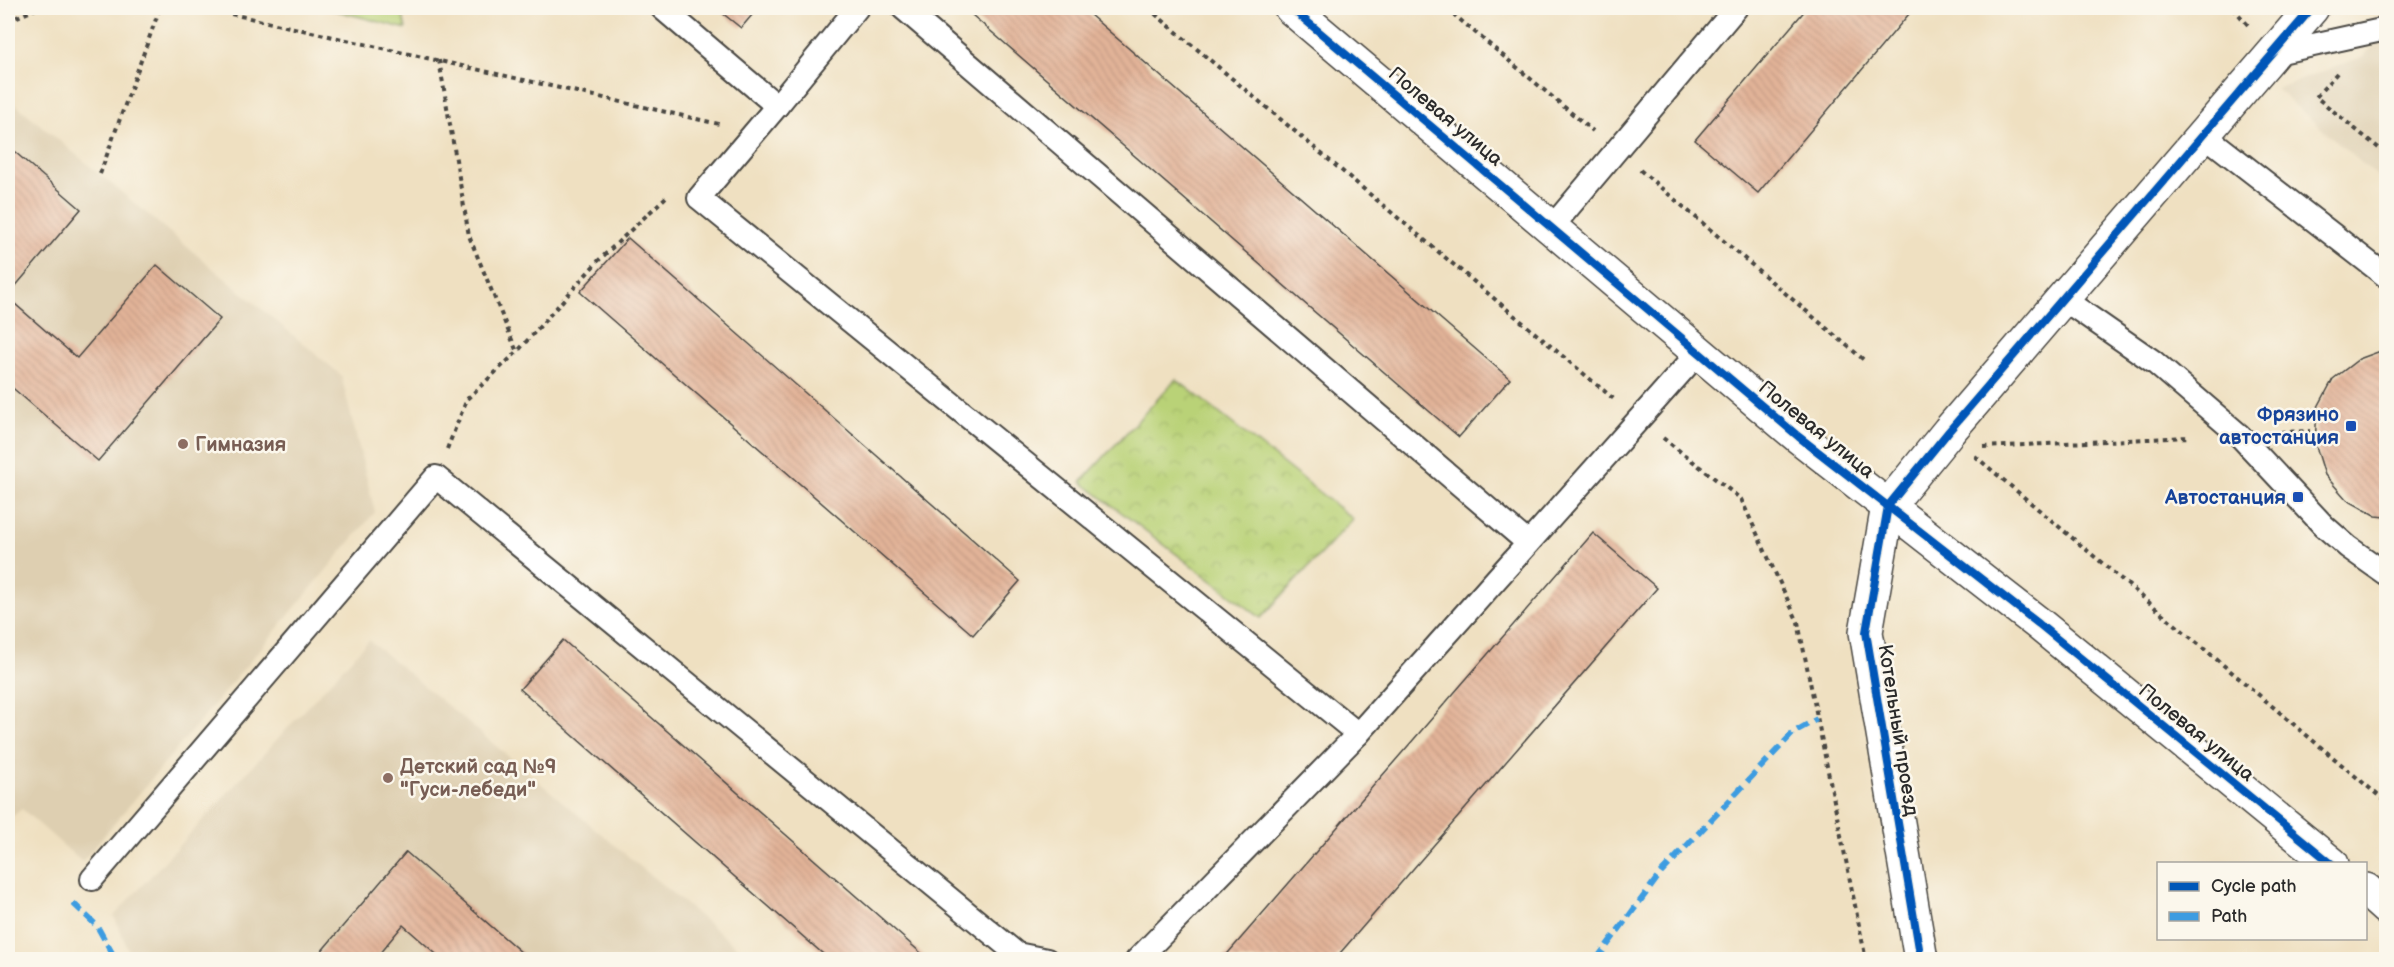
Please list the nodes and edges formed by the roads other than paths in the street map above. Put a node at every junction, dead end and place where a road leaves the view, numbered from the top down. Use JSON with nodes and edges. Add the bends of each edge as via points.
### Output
{"nodes":[{"id":1,"x":662,"y":8,"type":"edge"},
{"id":2,"x":857,"y":8,"type":"edge"},
{"id":3,"x":903,"y":8,"type":"edge"},
{"id":4,"x":1291,"y":8,"type":"edge"},
{"id":5,"x":1736,"y":8,"type":"edge"},
{"id":6,"x":2312,"y":8,"type":"edge"},
{"id":7,"x":2386,"y":29,"type":"edge"},
{"id":8,"x":2272,"y":54,"type":"junction"},
{"id":9,"x":777,"y":106,"type":"junction"},
{"id":10,"x":2203,"y":134,"type":"junction"},
{"id":11,"x":1552,"y":227,"type":"junction"},
{"id":12,"x":2386,"y":276,"type":"edge"},
{"id":13,"x":2062,"y":298,"type":"junction"},
{"id":14,"x":1698,"y":353,"type":"junction"},
{"id":15,"x":1887,"y":506,"type":"junction"},
{"id":16,"x":1528,"y":543,"type":"junction"},
{"id":17,"x":2386,"y":574,"type":"edge"},
{"id":18,"x":1358,"y":734,"type":"junction"},
{"id":19,"x":2330,"y":862,"type":"edge"},
{"id":20,"x":92,"y":879,"type":"dead end"},
{"id":21,"x":2367,"y":891,"type":"edge"},
{"id":22,"x":2386,"y":908,"type":"edge"},
{"id":23,"x":1047,"y":960,"type":"edge"},
{"id":24,"x":1137,"y":960,"type":"edge"},
{"id":25,"x":1921,"y":960,"type":"edge"}],
"edges":[{"from":1,"to":9,"type":"lane"},
{"from":2,"to":9,"type":"lane"},
{"from":3,"to":16,"type":"lane"},
{"from":4,"to":11,"type":"street","name":"Полевая улица"},
{"from":5,"to":11,"type":"lane"},
{"from":6,"to":8,"type":"street"},
{"from":7,"to":8,"type":"lane"},
{"from":8,"to":10,"type":"street"},
{"from":9,"to":18,"type":"lane","via":[[699,198]]},
{"from":10,"to":12,"type":"lane"},
{"from":10,"to":13,"type":"street"},
{"from":11,"to":14,"type":"street","name":"Полевая улица"},
{"from":13,"to":15,"type":"street"},
{"from":13,"to":17,"type":"lane","via":[[2154,362],[2238,434],[2324,526]]},
{"from":14,"to":15,"type":"street","name":"Полевая улица"},
{"from":14,"to":16,"type":"lane"},
{"from":15,"to":19,"type":"street","name":"Полевая улица","via":[[2039,624]]},
{"from":15,"to":25,"type":"street","name":"Котельный проезд","via":[[1866,632]]},
{"from":16,"to":18,"type":"lane"},
{"from":18,"to":24,"type":"lane"},
{"from":20,"to":23,"type":"lane","via":[[435,477],[1017,954]]},
{"from":21,"to":22,"type":"street"}]}
